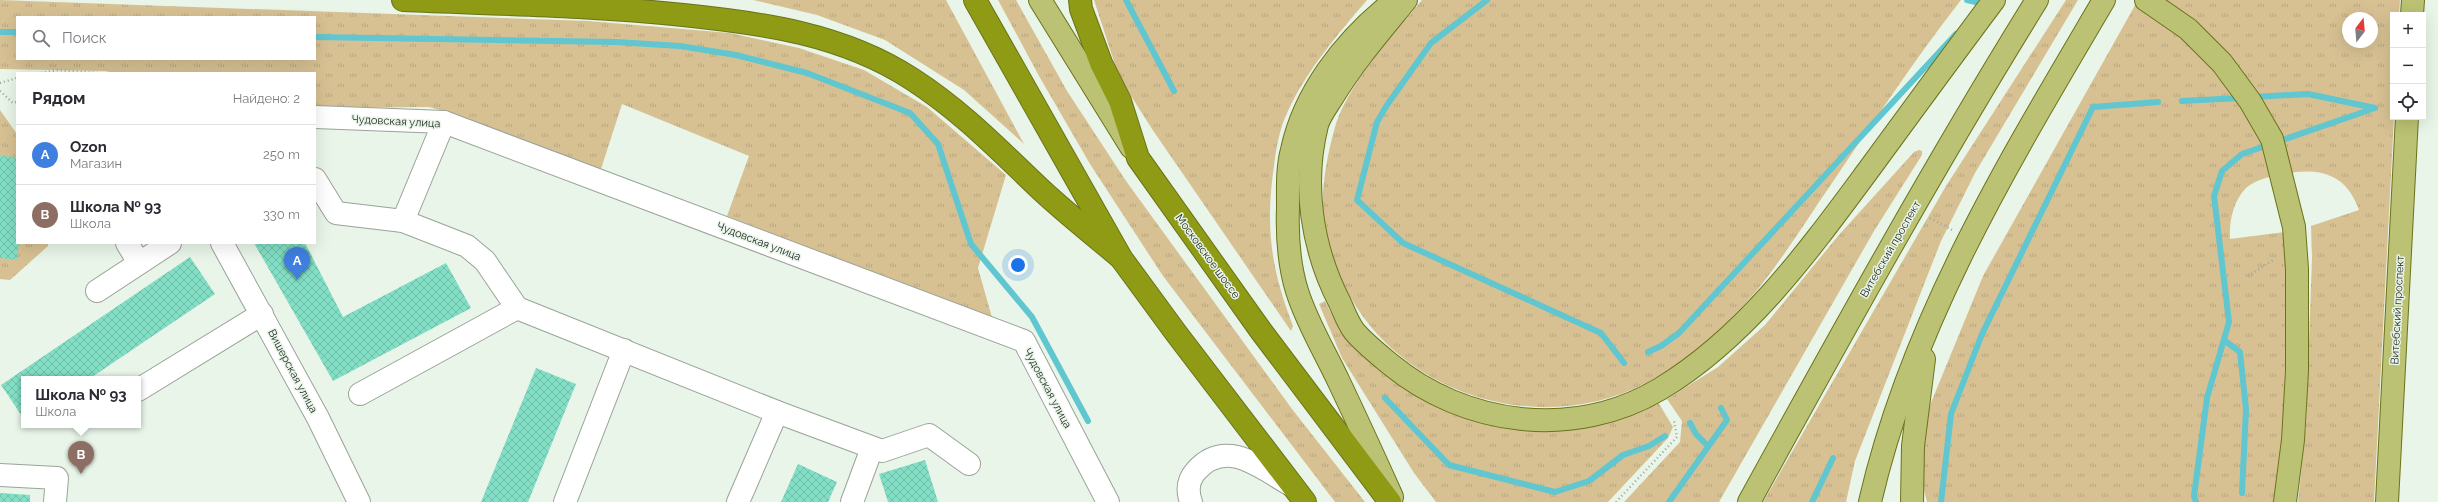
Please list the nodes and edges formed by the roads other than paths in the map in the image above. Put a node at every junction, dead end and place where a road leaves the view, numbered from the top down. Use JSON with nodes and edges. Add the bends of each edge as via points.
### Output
{"nodes":[{"id":1,"x":403,"y":0,"type":"edge"},
{"id":2,"x":975,"y":0,"type":"edge"},
{"id":3,"x":1040,"y":0,"type":"edge"},
{"id":4,"x":1080,"y":0,"type":"edge"},
{"id":5,"x":1396,"y":0,"type":"edge"},
{"id":6,"x":1406,"y":0,"type":"edge"},
{"id":7,"x":1994,"y":0,"type":"edge"},
{"id":8,"x":2037,"y":0,"type":"edge"},
{"id":9,"x":2104,"y":0,"type":"edge"},
{"id":10,"x":2146,"y":0,"type":"edge"},
{"id":11,"x":2413,"y":0,"type":"edge"},
{"id":12,"x":2412,"y":12,"type":"edge"},
{"id":13,"x":316,"y":117,"type":"edge"},
{"id":14,"x":2407,"y":120,"type":"edge"},
{"id":15,"x":444,"y":122,"type":"junction"},
{"id":16,"x":1138,"y":158,"type":"junction"},
{"id":17,"x":316,"y":181,"type":"edge"},
{"id":18,"x":403,"y":221,"type":"junction"},
{"id":19,"x":128,"y":244,"type":"edge"},
{"id":20,"x":168,"y":244,"type":"edge"},
{"id":21,"x":223,"y":244,"type":"edge"},
{"id":22,"x":1121,"y":258,"type":"junction"},
{"id":23,"x":139,"y":263,"type":"junction"},
{"id":24,"x":97,"y":291,"type":"dead end"},
{"id":25,"x":517,"y":308,"type":"junction"},
{"id":26,"x":262,"y":314,"type":"junction"},
{"id":27,"x":1928,"y":326,"type":"junction"},
{"id":28,"x":624,"y":350,"type":"junction"},
{"id":29,"x":141,"y":388,"type":"edge"},
{"id":30,"x":360,"y":394,"type":"dead end"},
{"id":31,"x":778,"y":412,"type":"junction"},
{"id":32,"x":872,"y":448,"type":"junction"},
{"id":33,"x":969,"y":464,"type":"dead end"},
{"id":34,"x":0,"y":475,"type":"edge"},
{"id":35,"x":1291,"y":485,"type":"junction"},
{"id":36,"x":55,"y":502,"type":"edge"},
{"id":37,"x":359,"y":502,"type":"edge"},
{"id":38,"x":565,"y":502,"type":"edge"},
{"id":39,"x":738,"y":502,"type":"edge"},
{"id":40,"x":852,"y":502,"type":"edge"},
{"id":41,"x":1108,"y":502,"type":"edge"},
{"id":42,"x":1191,"y":502,"type":"edge"},
{"id":43,"x":1304,"y":502,"type":"edge"},
{"id":44,"x":1390,"y":502,"type":"edge"},
{"id":45,"x":1395,"y":502,"type":"edge"},
{"id":46,"x":1749,"y":502,"type":"edge"},
{"id":47,"x":1870,"y":502,"type":"edge"},
{"id":48,"x":1912,"y":502,"type":"edge"},
{"id":49,"x":2285,"y":502,"type":"edge"},
{"id":50,"x":2387,"y":502,"type":"edge"}],
"edges":[{"from":1,"to":22,"type":"highway","via":[[633,10],[757,23],[817,36],[869,56],[910,77],[943,100],[986,135],[1037,186]]},
{"from":2,"to":22,"type":"highway"},
{"from":3,"to":16,"type":"main road","name":"Московское шоссе"},
{"from":4,"to":16,"type":"highway","via":[[1101,64],[1120,101]]},
{"from":5,"to":45,"type":"main road","via":[[1362,27],[1342,51],[1314,94],[1291,150],[1287,233],[1297,291],[1311,326]]},
{"from":6,"to":7,"type":"main road","via":[[1354,62],[1318,121],[1312,153],[1311,195],[1314,230],[1328,281],[1354,330],[1373,351],[1434,395],[1461,406],[1495,415],[1540,420],[1603,413],[1629,404],[1658,390],[1705,359],[1762,304],[1826,227]]},
{"from":8,"to":46,"type":"main road","name":"Витебский проспект","via":[[1993,70],[1850,318]]},
{"from":9,"to":27,"type":"main road","via":[[2002,175]]},
{"from":10,"to":49,"type":"main road","via":[[2188,29],[2222,63],[2250,100],[2272,139],[2294,227],[2297,371],[2293,440]]},
{"from":11,"to":12,"type":"main road"},
{"from":13,"to":15,"type":"street","name":"Чудовская улица"},
{"from":14,"to":50,"type":"main road","name":"Витебский проспект"},
{"from":15,"to":18,"type":"street"},
{"from":15,"to":41,"type":"street","name":"Чудовская улица","via":[[1024,341]]},
{"from":16,"to":44,"type":"highway","name":"Московское шоссе","via":[[1261,331]]},
{"from":17,"to":18,"type":"street","via":[[336,213]]},
{"from":18,"to":25,"type":"street","via":[[467,246],[485,261]]},
{"from":19,"to":23,"type":"street"},
{"from":20,"to":23,"type":"street"},
{"from":21,"to":26,"type":"street","name":"Вишерская улица"},
{"from":22,"to":35,"type":"highway"},
{"from":23,"to":24,"type":"street"},
{"from":25,"to":28,"type":"street"},
{"from":25,"to":30,"type":"street"},
{"from":26,"to":29,"type":"street"},
{"from":26,"to":37,"type":"street","name":"Вишерская улица","via":[[318,418]]},
{"from":27,"to":47,"type":"main road","via":[[1892,417]]},
{"from":27,"to":48,"type":"main road","via":[[1912,446]]},
{"from":28,"to":31,"type":"street"},
{"from":28,"to":38,"type":"street"},
{"from":31,"to":32,"type":"street"},
{"from":31,"to":39,"type":"street"},
{"from":32,"to":33,"type":"street","via":[[882,451],[929,435]]},
{"from":32,"to":40,"type":"street"},
{"from":34,"to":36,"type":"street","via":[[57,478]]},
{"from":35,"to":42,"type":"street","via":[[1230,454],[1216,456],[1204,462],[1192,477],[1188,492]]},
{"from":35,"to":43,"type":"highway"}]}
